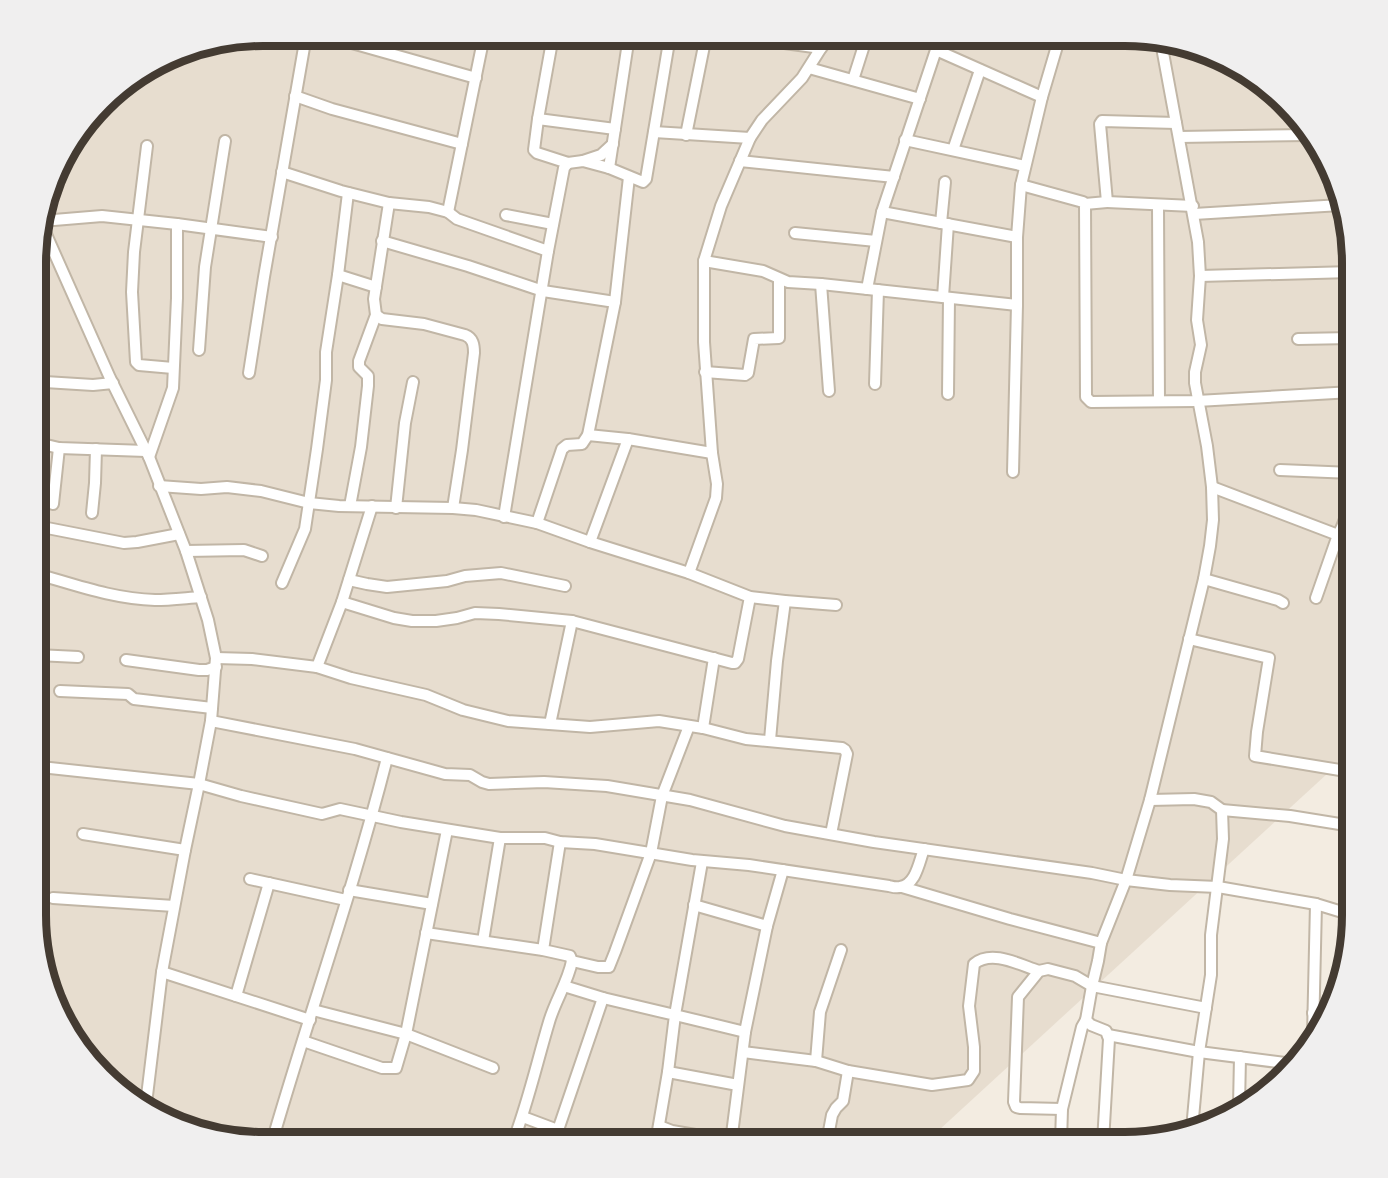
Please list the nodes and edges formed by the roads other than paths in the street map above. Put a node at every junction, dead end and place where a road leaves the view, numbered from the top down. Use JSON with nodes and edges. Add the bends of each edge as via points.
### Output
{"nodes":[{"id":1,"x":304,"y":46,"type":"edge"},
{"id":2,"x":362,"y":46,"type":"edge"},
{"id":3,"x":482,"y":46,"type":"edge"},
{"id":4,"x":551,"y":46,"type":"edge"},
{"id":5,"x":628,"y":46,"type":"edge"},
{"id":6,"x":668,"y":46,"type":"edge"},
{"id":7,"x":705,"y":46,"type":"edge"},
{"id":8,"x":810,"y":46,"type":"edge"},
{"id":9,"x":864,"y":46,"type":"edge"},
{"id":10,"x":938,"y":46,"type":"edge"},
{"id":11,"x":1057,"y":46,"type":"edge"},
{"id":12,"x":821,"y":48,"type":"joint"},
{"id":13,"x":936,"y":50,"type":"junction"},
{"id":14,"x":1162,"y":50,"type":"edge"},
{"id":15,"x":809,"y":68,"type":"junction"},
{"id":16,"x":980,"y":70,"type":"junction"},
{"id":17,"x":476,"y":78,"type":"junction"},
{"id":18,"x":853,"y":80,"type":"junction"},
{"id":19,"x":295,"y":96,"type":"junction"},
{"id":20,"x":1042,"y":97,"type":"junction"},
{"id":21,"x":920,"y":99,"type":"junction"},
{"id":22,"x":538,"y":118,"type":"junction"},
{"id":23,"x":1176,"y":123,"type":"junction"},
{"id":24,"x":615,"y":129,"type":"junction"},
{"id":25,"x":654,"y":132,"type":"junction"},
{"id":26,"x":686,"y":135,"type":"junction"},
{"id":27,"x":1300,"y":135,"type":"edge"},
{"id":28,"x":1179,"y":137,"type":"junction"},
{"id":29,"x":750,"y":138,"type":"junction"},
{"id":30,"x":905,"y":140,"type":"junction"},
{"id":31,"x":225,"y":141,"type":"dead end"},
{"id":32,"x":613,"y":143,"type":"junction"},
{"id":33,"x":462,"y":144,"type":"junction"},
{"id":34,"x":147,"y":146,"type":"dead end"},
{"id":35,"x":953,"y":150,"type":"junction"},
{"id":36,"x":583,"y":161,"type":"junction"},
{"id":37,"x":740,"y":161,"type":"junction"},
{"id":38,"x":568,"y":163,"type":"junction"},
{"id":39,"x":1025,"y":166,"type":"junction"},
{"id":40,"x":609,"y":168,"type":"junction"},
{"id":41,"x":282,"y":172,"type":"junction"},
{"id":42,"x":629,"y":177,"type":"junction"},
{"id":43,"x":894,"y":177,"type":"junction"},
{"id":44,"x":945,"y":182,"type":"dead end"},
{"id":45,"x":1022,"y":185,"type":"junction"},
{"id":46,"x":348,"y":193,"type":"junction"},
{"id":47,"x":1107,"y":202,"type":"junction"},
{"id":48,"x":388,"y":203,"type":"junction"},
{"id":49,"x":1085,"y":204,"type":"junction"},
{"id":50,"x":1158,"y":205,"type":"junction"},
{"id":51,"x":1333,"y":205,"type":"edge"},
{"id":52,"x":1193,"y":210,"type":"junction"},
{"id":53,"x":448,"y":212,"type":"junction"},
{"id":54,"x":882,"y":212,"type":"junction"},
{"id":55,"x":506,"y":215,"type":"dead end"},
{"id":56,"x":51,"y":221,"type":"edge"},
{"id":57,"x":138,"y":221,"type":"junction"},
{"id":58,"x":177,"y":224,"type":"junction"},
{"id":59,"x":553,"y":224,"type":"junction"},
{"id":60,"x":945,"y":224,"type":"junction"},
{"id":61,"x":210,"y":229,"type":"junction"},
{"id":62,"x":795,"y":233,"type":"dead end"},
{"id":63,"x":48,"y":236,"type":"edge"},
{"id":64,"x":272,"y":237,"type":"junction"},
{"id":65,"x":1017,"y":237,"type":"junction"},
{"id":66,"x":876,"y":241,"type":"junction"},
{"id":67,"x":382,"y":242,"type":"junction"},
{"id":68,"x":548,"y":251,"type":"junction"},
{"id":69,"x":704,"y":261,"type":"junction"},
{"id":70,"x":1342,"y":272,"type":"edge"},
{"id":71,"x":338,"y":275,"type":"junction"},
{"id":72,"x":1200,"y":276,"type":"junction"},
{"id":73,"x":779,"y":279,"type":"junction"},
{"id":74,"x":821,"y":284,"type":"junction"},
{"id":75,"x":376,"y":286,"type":"junction"},
{"id":76,"x":873,"y":289,"type":"junction"},
{"id":77,"x":543,"y":291,"type":"junction"},
{"id":78,"x":946,"y":297,"type":"junction"},
{"id":79,"x":615,"y":302,"type":"junction"},
{"id":80,"x":1017,"y":305,"type":"junction"},
{"id":81,"x":376,"y":315,"type":"junction"},
{"id":82,"x":1342,"y":338,"type":"edge"},
{"id":83,"x":1298,"y":339,"type":"dead end"},
{"id":84,"x":199,"y":351,"type":"dead end"},
{"id":85,"x":173,"y":368,"type":"junction"},
{"id":86,"x":705,"y":372,"type":"junction"},
{"id":87,"x":249,"y":373,"type":"dead end"},
{"id":88,"x":46,"y":382,"type":"edge"},
{"id":89,"x":413,"y":382,"type":"dead end"},
{"id":90,"x":112,"y":383,"type":"junction"},
{"id":91,"x":875,"y":384,"type":"dead end"},
{"id":92,"x":829,"y":391,"type":"dead end"},
{"id":93,"x":1342,"y":393,"type":"edge"},
{"id":94,"x":948,"y":394,"type":"dead end"},
{"id":95,"x":1159,"y":401,"type":"junction"},
{"id":96,"x":1197,"y":401,"type":"junction"},
{"id":97,"x":588,"y":435,"type":"junction"},
{"id":98,"x":628,"y":439,"type":"junction"},
{"id":99,"x":46,"y":444,"type":"edge"},
{"id":100,"x":59,"y":448,"type":"junction"},
{"id":101,"x":96,"y":449,"type":"junction"},
{"id":102,"x":712,"y":453,"type":"junction"},
{"id":103,"x":147,"y":454,"type":"junction"},
{"id":104,"x":1280,"y":470,"type":"dead end"},
{"id":105,"x":1013,"y":472,"type":"dead end"},
{"id":106,"x":1342,"y":473,"type":"edge"},
{"id":107,"x":159,"y":486,"type":"junction"},
{"id":108,"x":1212,"y":488,"type":"junction"},
{"id":109,"x":309,"y":502,"type":"junction"},
{"id":110,"x":53,"y":504,"type":"dead end"},
{"id":111,"x":350,"y":506,"type":"junction"},
{"id":112,"x":372,"y":506,"type":"junction"},
{"id":113,"x":396,"y":508,"type":"junction"},
{"id":114,"x":453,"y":508,"type":"junction"},
{"id":115,"x":92,"y":513,"type":"dead end"},
{"id":116,"x":504,"y":516,"type":"junction"},
{"id":117,"x":537,"y":523,"type":"junction"},
{"id":118,"x":1342,"y":527,"type":"edge"},
{"id":119,"x":46,"y":528,"type":"edge"},
{"id":120,"x":179,"y":534,"type":"junction"},
{"id":121,"x":1338,"y":535,"type":"junction"},
{"id":122,"x":590,"y":542,"type":"junction"},
{"id":123,"x":186,"y":551,"type":"junction"},
{"id":124,"x":262,"y":556,"type":"dead end"},
{"id":125,"x":689,"y":573,"type":"junction"},
{"id":126,"x":46,"y":576,"type":"edge"},
{"id":127,"x":1204,"y":579,"type":"junction"},
{"id":128,"x":349,"y":580,"type":"junction"},
{"id":129,"x":282,"y":583,"type":"dead end"},
{"id":130,"x":565,"y":586,"type":"dead end"},
{"id":131,"x":201,"y":597,"type":"junction"},
{"id":132,"x":750,"y":597,"type":"junction"},
{"id":133,"x":1316,"y":598,"type":"dead end"},
{"id":134,"x":785,"y":601,"type":"junction"},
{"id":135,"x":342,"y":602,"type":"junction"},
{"id":136,"x":1283,"y":603,"type":"dead end"},
{"id":137,"x":836,"y":605,"type":"dead end"},
{"id":138,"x":572,"y":621,"type":"junction"},
{"id":139,"x":1189,"y":639,"type":"junction"},
{"id":140,"x":46,"y":655,"type":"edge"},
{"id":141,"x":78,"y":657,"type":"dead end"},
{"id":142,"x":714,"y":658,"type":"junction"},
{"id":143,"x":126,"y":660,"type":"dead end"},
{"id":144,"x":216,"y":662,"type":"junction"},
{"id":145,"x":317,"y":667,"type":"junction"},
{"id":146,"x":60,"y":691,"type":"dead end"},
{"id":147,"x":212,"y":708,"type":"junction"},
{"id":148,"x":211,"y":722,"type":"junction"},
{"id":149,"x":550,"y":724,"type":"junction"},
{"id":150,"x":689,"y":726,"type":"junction"},
{"id":151,"x":703,"y":728,"type":"junction"},
{"id":152,"x":770,"y":740,"type":"junction"},
{"id":153,"x":387,"y":758,"type":"junction"},
{"id":154,"x":50,"y":768,"type":"dead end"},
{"id":155,"x":1342,"y":770,"type":"edge"},
{"id":156,"x":199,"y":784,"type":"junction"},
{"id":157,"x":662,"y":796,"type":"junction"},
{"id":158,"x":1150,"y":800,"type":"junction"},
{"id":159,"x":1221,"y":810,"type":"junction"},
{"id":160,"x":373,"y":816,"type":"junction"},
{"id":161,"x":1342,"y":824,"type":"edge"},
{"id":162,"x":447,"y":830,"type":"junction"},
{"id":163,"x":82,"y":834,"type":"dead end"},
{"id":164,"x":831,"y":834,"type":"junction"},
{"id":165,"x":500,"y":837,"type":"junction"},
{"id":166,"x":560,"y":842,"type":"junction"},
{"id":167,"x":924,"y":849,"type":"junction"},
{"id":168,"x":184,"y":850,"type":"junction"},
{"id":169,"x":651,"y":853,"type":"junction"},
{"id":170,"x":702,"y":862,"type":"junction"},
{"id":171,"x":783,"y":870,"type":"junction"},
{"id":172,"x":250,"y":879,"type":"dead end"},
{"id":173,"x":1126,"y":880,"type":"junction"},
{"id":174,"x":269,"y":883,"type":"junction"},
{"id":175,"x":902,"y":887,"type":"junction"},
{"id":176,"x":1218,"y":887,"type":"junction"},
{"id":177,"x":348,"y":895,"type":"junction"},
{"id":178,"x":53,"y":898,"type":"dead end"},
{"id":179,"x":432,"y":904,"type":"junction"},
{"id":180,"x":1316,"y":904,"type":"junction"},
{"id":181,"x":694,"y":905,"type":"junction"},
{"id":182,"x":174,"y":906,"type":"junction"},
{"id":183,"x":1342,"y":912,"type":"edge"},
{"id":184,"x":767,"y":926,"type":"junction"},
{"id":185,"x":426,"y":933,"type":"junction"},
{"id":186,"x":483,"y":941,"type":"junction"},
{"id":187,"x":1101,"y":943,"type":"junction"},
{"id":188,"x":543,"y":950,"type":"junction"},
{"id":189,"x":841,"y":950,"type":"dead end"},
{"id":190,"x":572,"y":961,"type":"junction"},
{"id":191,"x":1039,"y":971,"type":"junction"},
{"id":192,"x":162,"y":972,"type":"junction"},
{"id":193,"x":564,"y":986,"type":"junction"},
{"id":194,"x":1092,"y":986,"type":"junction"},
{"id":195,"x":236,"y":996,"type":"junction"},
{"id":196,"x":603,"y":998,"type":"junction"},
{"id":197,"x":1206,"y":1008,"type":"junction"},
{"id":198,"x":1313,"y":1013,"type":"junction"},
{"id":199,"x":1317,"y":1014,"type":"edge"},
{"id":200,"x":312,"y":1015,"type":"junction"},
{"id":201,"x":675,"y":1015,"type":"junction"},
{"id":202,"x":1086,"y":1020,"type":"junction"},
{"id":203,"x":1313,"y":1022,"type":"edge"},
{"id":204,"x":745,"y":1032,"type":"junction"},
{"id":205,"x":406,"y":1034,"type":"junction"},
{"id":206,"x":1108,"y":1035,"type":"junction"},
{"id":207,"x":303,"y":1041,"type":"junction"},
{"id":208,"x":743,"y":1052,"type":"junction"},
{"id":209,"x":1199,"y":1052,"type":"junction"},
{"id":210,"x":1240,"y":1057,"type":"junction"},
{"id":211,"x":816,"y":1061,"type":"junction"},
{"id":212,"x":1283,"y":1063,"type":"edge"},
{"id":213,"x":494,"y":1068,"type":"dead end"},
{"id":214,"x":848,"y":1071,"type":"junction"},
{"id":215,"x":668,"y":1072,"type":"junction"},
{"id":216,"x":738,"y":1085,"type":"junction"},
{"id":217,"x":147,"y":1097,"type":"edge"},
{"id":218,"x":1239,"y":1098,"type":"edge"},
{"id":219,"x":1062,"y":1109,"type":"junction"},
{"id":220,"x":523,"y":1117,"type":"junction"},
{"id":221,"x":1193,"y":1120,"type":"edge"},
{"id":222,"x":659,"y":1126,"type":"junction"},
{"id":223,"x":275,"y":1132,"type":"edge"},
{"id":224,"x":517,"y":1132,"type":"edge"},
{"id":225,"x":555,"y":1132,"type":"edge"},
{"id":226,"x":558,"y":1132,"type":"edge"},
{"id":227,"x":658,"y":1132,"type":"edge"},
{"id":228,"x":678,"y":1132,"type":"edge"},
{"id":229,"x":732,"y":1132,"type":"edge"},
{"id":230,"x":829,"y":1132,"type":"edge"},
{"id":231,"x":1062,"y":1132,"type":"edge"},
{"id":232,"x":1104,"y":1132,"type":"edge"}],
"edges":[{"from":1,"to":19,"type":"street"},
{"from":2,"to":17,"type":"street"},
{"from":3,"to":17,"type":"street"},
{"from":4,"to":22,"type":"street"},
{"from":5,"to":24,"type":"street"},
{"from":6,"to":25,"type":"street"},
{"from":7,"to":26,"type":"street"},
{"from":8,"to":12,"type":"street"},
{"from":9,"to":18,"type":"street"},
{"from":10,"to":13,"type":"street"},
{"from":11,"to":20,"type":"street"},
{"from":12,"to":15,"type":"street"},
{"from":13,"to":16,"type":"street"},
{"from":13,"to":21,"type":"street"},
{"from":14,"to":23,"type":"street"},
{"from":15,"to":18,"type":"street"},
{"from":15,"to":29,"type":"street"},
{"from":16,"to":20,"type":"street"},
{"from":16,"to":35,"type":"street"},
{"from":17,"to":33,"type":"street"},
{"from":18,"to":21,"type":"street"},
{"from":19,"to":33,"type":"street"},
{"from":19,"to":41,"type":"street"},
{"from":20,"to":39,"type":"street"},
{"from":21,"to":30,"type":"street"},
{"from":22,"to":24,"type":"street"},
{"from":22,"to":38,"type":"street","via":[[534,150]]},
{"from":23,"to":28,"type":"street"},
{"from":23,"to":47,"type":"street","via":[[1102,121]]},
{"from":24,"to":32,"type":"street"},
{"from":25,"to":26,"type":"street"},
{"from":25,"to":42,"type":"street","via":[[646,179],[643,182]]},
{"from":26,"to":29,"type":"street"},
{"from":27,"to":28,"type":"street"},
{"from":28,"to":52,"type":"street"},
{"from":29,"to":37,"type":"street"},
{"from":30,"to":35,"type":"street"},
{"from":30,"to":43,"type":"street"},
{"from":31,"to":61,"type":"street"},
{"from":32,"to":36,"type":"street","via":[[601,155]]},
{"from":32,"to":40,"type":"street"},
{"from":33,"to":53,"type":"street"},
{"from":34,"to":57,"type":"street"},
{"from":35,"to":39,"type":"street"},
{"from":36,"to":38,"type":"street"},
{"from":36,"to":40,"type":"street"},
{"from":37,"to":43,"type":"street"},
{"from":37,"to":69,"type":"street"},
{"from":38,"to":59,"type":"street"},
{"from":39,"to":45,"type":"street"},
{"from":40,"to":42,"type":"street"},
{"from":41,"to":46,"type":"street"},
{"from":41,"to":64,"type":"street"},
{"from":42,"to":79,"type":"street"},
{"from":43,"to":54,"type":"street"},
{"from":44,"to":60,"type":"street"},
{"from":45,"to":49,"type":"street"},
{"from":45,"to":65,"type":"street"},
{"from":46,"to":48,"type":"street"},
{"from":46,"to":71,"type":"street"},
{"from":47,"to":49,"type":"street"},
{"from":47,"to":50,"type":"street"},
{"from":48,"to":53,"type":"street"},
{"from":48,"to":67,"type":"street"},
{"from":49,"to":95,"type":"street","via":[[1086,397],[1091,402]]},
{"from":50,"to":52,"type":"street"},
{"from":50,"to":95,"type":"street"},
{"from":51,"to":52,"type":"street"},
{"from":52,"to":72,"type":"street"},
{"from":53,"to":68,"type":"street","via":[[457,219]]},
{"from":54,"to":60,"type":"street"},
{"from":54,"to":66,"type":"street"},
{"from":55,"to":59,"type":"street"},
{"from":56,"to":57,"type":"street","via":[[102,216]]},
{"from":57,"to":58,"type":"street"},
{"from":57,"to":85,"type":"street","via":[[132,292],[136,362],[139,366]]},
{"from":58,"to":61,"type":"street"},
{"from":58,"to":85,"type":"street"},
{"from":59,"to":68,"type":"street"},
{"from":60,"to":65,"type":"street"},
{"from":60,"to":78,"type":"street"},
{"from":61,"to":64,"type":"street"},
{"from":61,"to":84,"type":"street"},
{"from":62,"to":66,"type":"street"},
{"from":63,"to":90,"type":"street"},
{"from":64,"to":87,"type":"street"},
{"from":65,"to":80,"type":"street"},
{"from":66,"to":76,"type":"street"},
{"from":67,"to":75,"type":"street"},
{"from":67,"to":77,"type":"street"},
{"from":68,"to":77,"type":"street"},
{"from":69,"to":73,"type":"street","via":[[763,271]]},
{"from":69,"to":86,"type":"street"},
{"from":70,"to":72,"type":"street"},
{"from":71,"to":75,"type":"street"},
{"from":71,"to":109,"type":"street"},
{"from":72,"to":96,"type":"street"},
{"from":73,"to":74,"type":"street"},
{"from":73,"to":86,"type":"street","via":[[779,338],[754,339],[745,375]]},
{"from":74,"to":76,"type":"street"},
{"from":74,"to":92,"type":"street"},
{"from":75,"to":81,"type":"street"},
{"from":76,"to":78,"type":"street"},
{"from":76,"to":91,"type":"street"},
{"from":77,"to":79,"type":"street"},
{"from":77,"to":116,"type":"street"},
{"from":78,"to":80,"type":"street"},
{"from":78,"to":94,"type":"street"},
{"from":79,"to":97,"type":"street"},
{"from":80,"to":105,"type":"street"},
{"from":81,"to":111,"type":"street","via":[[359,362],[368,376],[368,386],[362,447]]},
{"from":81,"to":114,"type":"street","via":[[424,324],[472,340],[474,353]]},
{"from":82,"to":83,"type":"street"},
{"from":85,"to":103,"type":"street","via":[[171,396]]},
{"from":86,"to":102,"type":"street"},
{"from":88,"to":90,"type":"street"},
{"from":89,"to":113,"type":"street"},
{"from":90,"to":103,"type":"street"},
{"from":93,"to":96,"type":"street"},
{"from":95,"to":96,"type":"street"},
{"from":96,"to":108,"type":"street"},
{"from":97,"to":98,"type":"street"},
{"from":97,"to":117,"type":"street","via":[[582,444],[562,449]]},
{"from":98,"to":102,"type":"street"},
{"from":98,"to":122,"type":"street"},
{"from":99,"to":100,"type":"street"},
{"from":100,"to":101,"type":"street"},
{"from":100,"to":110,"type":"street"},
{"from":101,"to":103,"type":"street"},
{"from":101,"to":115,"type":"street"},
{"from":102,"to":125,"type":"street","via":[[716,498]]},
{"from":103,"to":107,"type":"street"},
{"from":104,"to":106,"type":"street"},
{"from":107,"to":109,"type":"street","via":[[227,487]]},
{"from":107,"to":120,"type":"street"},
{"from":108,"to":121,"type":"street"},
{"from":108,"to":127,"type":"street","via":[[1213,520]]},
{"from":109,"to":111,"type":"street"},
{"from":109,"to":129,"type":"street","via":[[305,529]]},
{"from":111,"to":112,"type":"street"},
{"from":112,"to":113,"type":"street"},
{"from":112,"to":128,"type":"street"},
{"from":113,"to":114,"type":"street"},
{"from":114,"to":116,"type":"street"},
{"from":116,"to":117,"type":"street"},
{"from":117,"to":122,"type":"street"},
{"from":118,"to":121,"type":"street"},
{"from":119,"to":120,"type":"street","via":[[124,543]]},
{"from":120,"to":123,"type":"street"},
{"from":121,"to":133,"type":"street"},
{"from":122,"to":125,"type":"street"},
{"from":123,"to":124,"type":"street","via":[[244,550]]},
{"from":123,"to":131,"type":"street"},
{"from":125,"to":132,"type":"street"},
{"from":126,"to":131,"type":"street","via":[[121,596],[155,600]]},
{"from":127,"to":136,"type":"street"},
{"from":127,"to":139,"type":"street"},
{"from":128,"to":130,"type":"street","via":[[387,587],[501,573]]},
{"from":128,"to":135,"type":"street"},
{"from":131,"to":144,"type":"street"},
{"from":132,"to":134,"type":"street"},
{"from":132,"to":142,"type":"street","via":[[738,659],[732,663]]},
{"from":134,"to":137,"type":"street"},
{"from":134,"to":152,"type":"street"},
{"from":135,"to":138,"type":"street","via":[[412,621],[436,621],[475,613]]},
{"from":135,"to":145,"type":"street"},
{"from":138,"to":142,"type":"street"},
{"from":138,"to":149,"type":"street"},
{"from":139,"to":155,"type":"street","via":[[1269,658],[1255,756]]},
{"from":139,"to":158,"type":"street"},
{"from":140,"to":141,"type":"street"},
{"from":142,"to":151,"type":"street"},
{"from":143,"to":144,"type":"street","via":[[199,670],[207,670]]},
{"from":144,"to":145,"type":"street","via":[[252,659]]},
{"from":144,"to":147,"type":"street"},
{"from":145,"to":149,"type":"street","via":[[426,695],[508,722]]},
{"from":146,"to":147,"type":"street","via":[[128,693],[135,699]]},
{"from":147,"to":148,"type":"street"},
{"from":148,"to":153,"type":"street"},
{"from":148,"to":156,"type":"street"},
{"from":149,"to":150,"type":"street","via":[[598,727],[659,721]]},
{"from":150,"to":151,"type":"street"},
{"from":150,"to":157,"type":"street"},
{"from":151,"to":152,"type":"street"},
{"from":152,"to":164,"type":"street","via":[[845,750]]},
{"from":153,"to":157,"type":"street","via":[[445,774],[470,775],[489,784],[596,784]]},
{"from":153,"to":160,"type":"street"},
{"from":154,"to":156,"type":"street"},
{"from":156,"to":160,"type":"street","via":[[322,814],[340,809]]},
{"from":156,"to":168,"type":"street"},
{"from":157,"to":164,"type":"street"},
{"from":157,"to":169,"type":"street"},
{"from":158,"to":159,"type":"street","via":[[1194,799],[1211,802]]},
{"from":158,"to":173,"type":"street"},
{"from":159,"to":161,"type":"street"},
{"from":159,"to":176,"type":"street","via":[[1223,839]]},
{"from":160,"to":162,"type":"street"},
{"from":160,"to":177,"type":"street"},
{"from":162,"to":165,"type":"street"},
{"from":162,"to":179,"type":"street"},
{"from":163,"to":168,"type":"street"},
{"from":164,"to":167,"type":"street"},
{"from":165,"to":166,"type":"street"},
{"from":165,"to":186,"type":"street"},
{"from":166,"to":169,"type":"street"},
{"from":166,"to":188,"type":"street"},
{"from":167,"to":173,"type":"street"},
{"from":167,"to":175,"type":"street","via":[[915,874]]},
{"from":168,"to":182,"type":"street"},
{"from":169,"to":170,"type":"street"},
{"from":169,"to":190,"type":"street","via":[[609,967]]},
{"from":170,"to":171,"type":"street"},
{"from":170,"to":181,"type":"street"},
{"from":171,"to":175,"type":"street"},
{"from":171,"to":184,"type":"street"},
{"from":172,"to":174,"type":"street"},
{"from":173,"to":176,"type":"street"},
{"from":173,"to":187,"type":"street"},
{"from":174,"to":177,"type":"street"},
{"from":174,"to":195,"type":"street"},
{"from":175,"to":187,"type":"street"},
{"from":176,"to":180,"type":"street"},
{"from":176,"to":197,"type":"street"},
{"from":177,"to":179,"type":"street"},
{"from":177,"to":200,"type":"street"},
{"from":178,"to":182,"type":"street"},
{"from":179,"to":185,"type":"street"},
{"from":180,"to":183,"type":"street"},
{"from":180,"to":198,"type":"street"},
{"from":181,"to":184,"type":"street"},
{"from":181,"to":201,"type":"street"},
{"from":182,"to":192,"type":"street"},
{"from":184,"to":204,"type":"street"},
{"from":185,"to":186,"type":"street"},
{"from":185,"to":205,"type":"street"},
{"from":186,"to":188,"type":"street"},
{"from":187,"to":194,"type":"street"},
{"from":188,"to":190,"type":"street","via":[[570,956]]},
{"from":189,"to":211,"type":"street","via":[[820,1012]]},
{"from":190,"to":193,"type":"street"},
{"from":191,"to":194,"type":"street","via":[[1048,969],[1075,976]]},
{"from":191,"to":214,"type":"street","via":[[997,957],[980,958],[974,964],[969,1006],[974,1071],[968,1080],[932,1085]]},
{"from":191,"to":219,"type":"street","via":[[1018,997],[1014,1102],[1020,1108]]},
{"from":192,"to":195,"type":"street"},
{"from":192,"to":217,"type":"street"},
{"from":193,"to":196,"type":"street"},
{"from":193,"to":220,"type":"street","via":[[549,1019]]},
{"from":194,"to":197,"type":"street"},
{"from":194,"to":202,"type":"street"},
{"from":195,"to":200,"type":"street"},
{"from":196,"to":201,"type":"street"},
{"from":196,"to":226,"type":"street"},
{"from":197,"to":209,"type":"street"},
{"from":198,"to":199,"type":"street"},
{"from":198,"to":203,"type":"street"},
{"from":200,"to":205,"type":"street"},
{"from":200,"to":207,"type":"street"},
{"from":201,"to":204,"type":"street"},
{"from":201,"to":215,"type":"street"},
{"from":202,"to":206,"type":"street"},
{"from":202,"to":219,"type":"street"},
{"from":204,"to":208,"type":"street"},
{"from":205,"to":207,"type":"street","via":[[396,1068],[382,1068]]},
{"from":205,"to":213,"type":"street"},
{"from":206,"to":209,"type":"street"},
{"from":206,"to":232,"type":"street"},
{"from":207,"to":223,"type":"street"},
{"from":208,"to":211,"type":"street"},
{"from":208,"to":216,"type":"street"},
{"from":209,"to":210,"type":"street"},
{"from":209,"to":221,"type":"street"},
{"from":210,"to":212,"type":"street"},
{"from":210,"to":218,"type":"street"},
{"from":211,"to":214,"type":"street"},
{"from":214,"to":230,"type":"street","via":[[843,1101],[832,1115]]},
{"from":215,"to":216,"type":"street"},
{"from":215,"to":222,"type":"street"},
{"from":216,"to":229,"type":"street"},
{"from":219,"to":231,"type":"street"},
{"from":220,"to":224,"type":"street"},
{"from":220,"to":225,"type":"street","via":[[551,1126]]},
{"from":222,"to":227,"type":"street"},
{"from":222,"to":228,"type":"street"}]}
